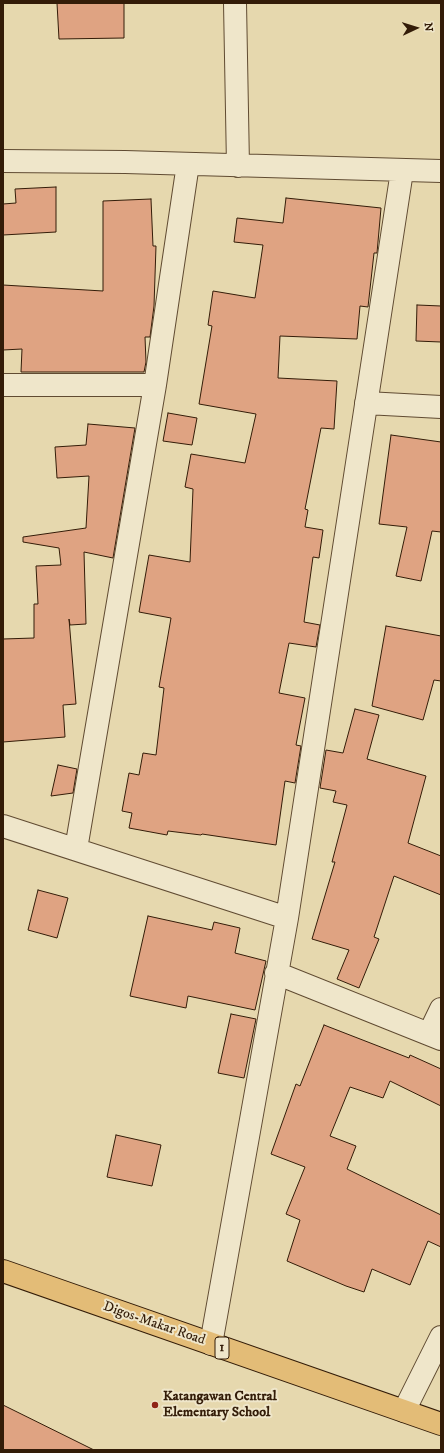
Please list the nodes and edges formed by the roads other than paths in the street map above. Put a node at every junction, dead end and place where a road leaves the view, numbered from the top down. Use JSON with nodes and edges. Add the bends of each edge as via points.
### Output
{"nodes":[{"id":1,"x":235,"y":3,"type":"edge"},
{"id":2,"x":3,"y":161,"type":"edge"},
{"id":3,"x":188,"y":164,"type":"junction"},
{"id":4,"x":238,"y":166,"type":"junction"},
{"id":5,"x":402,"y":171,"type":"junction"},
{"id":6,"x":441,"y":171,"type":"edge"},
{"id":7,"x":3,"y":385,"type":"edge"},
{"id":8,"x":155,"y":385,"type":"junction"},
{"id":9,"x":366,"y":402,"type":"junction"},
{"id":10,"x":441,"y":407,"type":"edge"},
{"id":11,"x":3,"y":826,"type":"edge"},
{"id":12,"x":76,"y":849,"type":"junction"},
{"id":13,"x":287,"y":918,"type":"junction"},
{"id":14,"x":276,"y":973,"type":"junction"},
{"id":15,"x":441,"y":1009,"type":"edge"},
{"id":16,"x":435,"y":1037,"type":"edge"},
{"id":17,"x":3,"y":1271,"type":"edge"},
{"id":18,"x":441,"y":1337,"type":"edge"},
{"id":19,"x":211,"y":1344,"type":"junction"},
{"id":20,"x":404,"y":1411,"type":"junction"},
{"id":21,"x":441,"y":1424,"type":"edge"}],
"edges":[{"from":1,"to":4,"type":"street"},
{"from":2,"to":3,"type":"street"},
{"from":3,"to":4,"type":"street"},
{"from":3,"to":8,"type":"street"},
{"from":4,"to":5,"type":"street"},
{"from":5,"to":6,"type":"street"},
{"from":5,"to":9,"type":"street"},
{"from":7,"to":8,"type":"street"},
{"from":8,"to":12,"type":"street"},
{"from":9,"to":10,"type":"street"},
{"from":9,"to":13,"type":"street"},
{"from":11,"to":12,"type":"street"},
{"from":12,"to":13,"type":"street"},
{"from":13,"to":14,"type":"street"},
{"from":14,"to":16,"type":"street"},
{"from":14,"to":19,"type":"street"},
{"from":15,"to":16,"type":"street"},
{"from":17,"to":19,"type":"highway","name":"Digos-Makar Road","number":"1"},
{"from":18,"to":20,"type":"street"},
{"from":19,"to":20,"type":"highway","name":"Digos-Makar Road","number":"1"},
{"from":20,"to":21,"type":"highway","name":"Digos-Makar Road","number":"1"}]}
